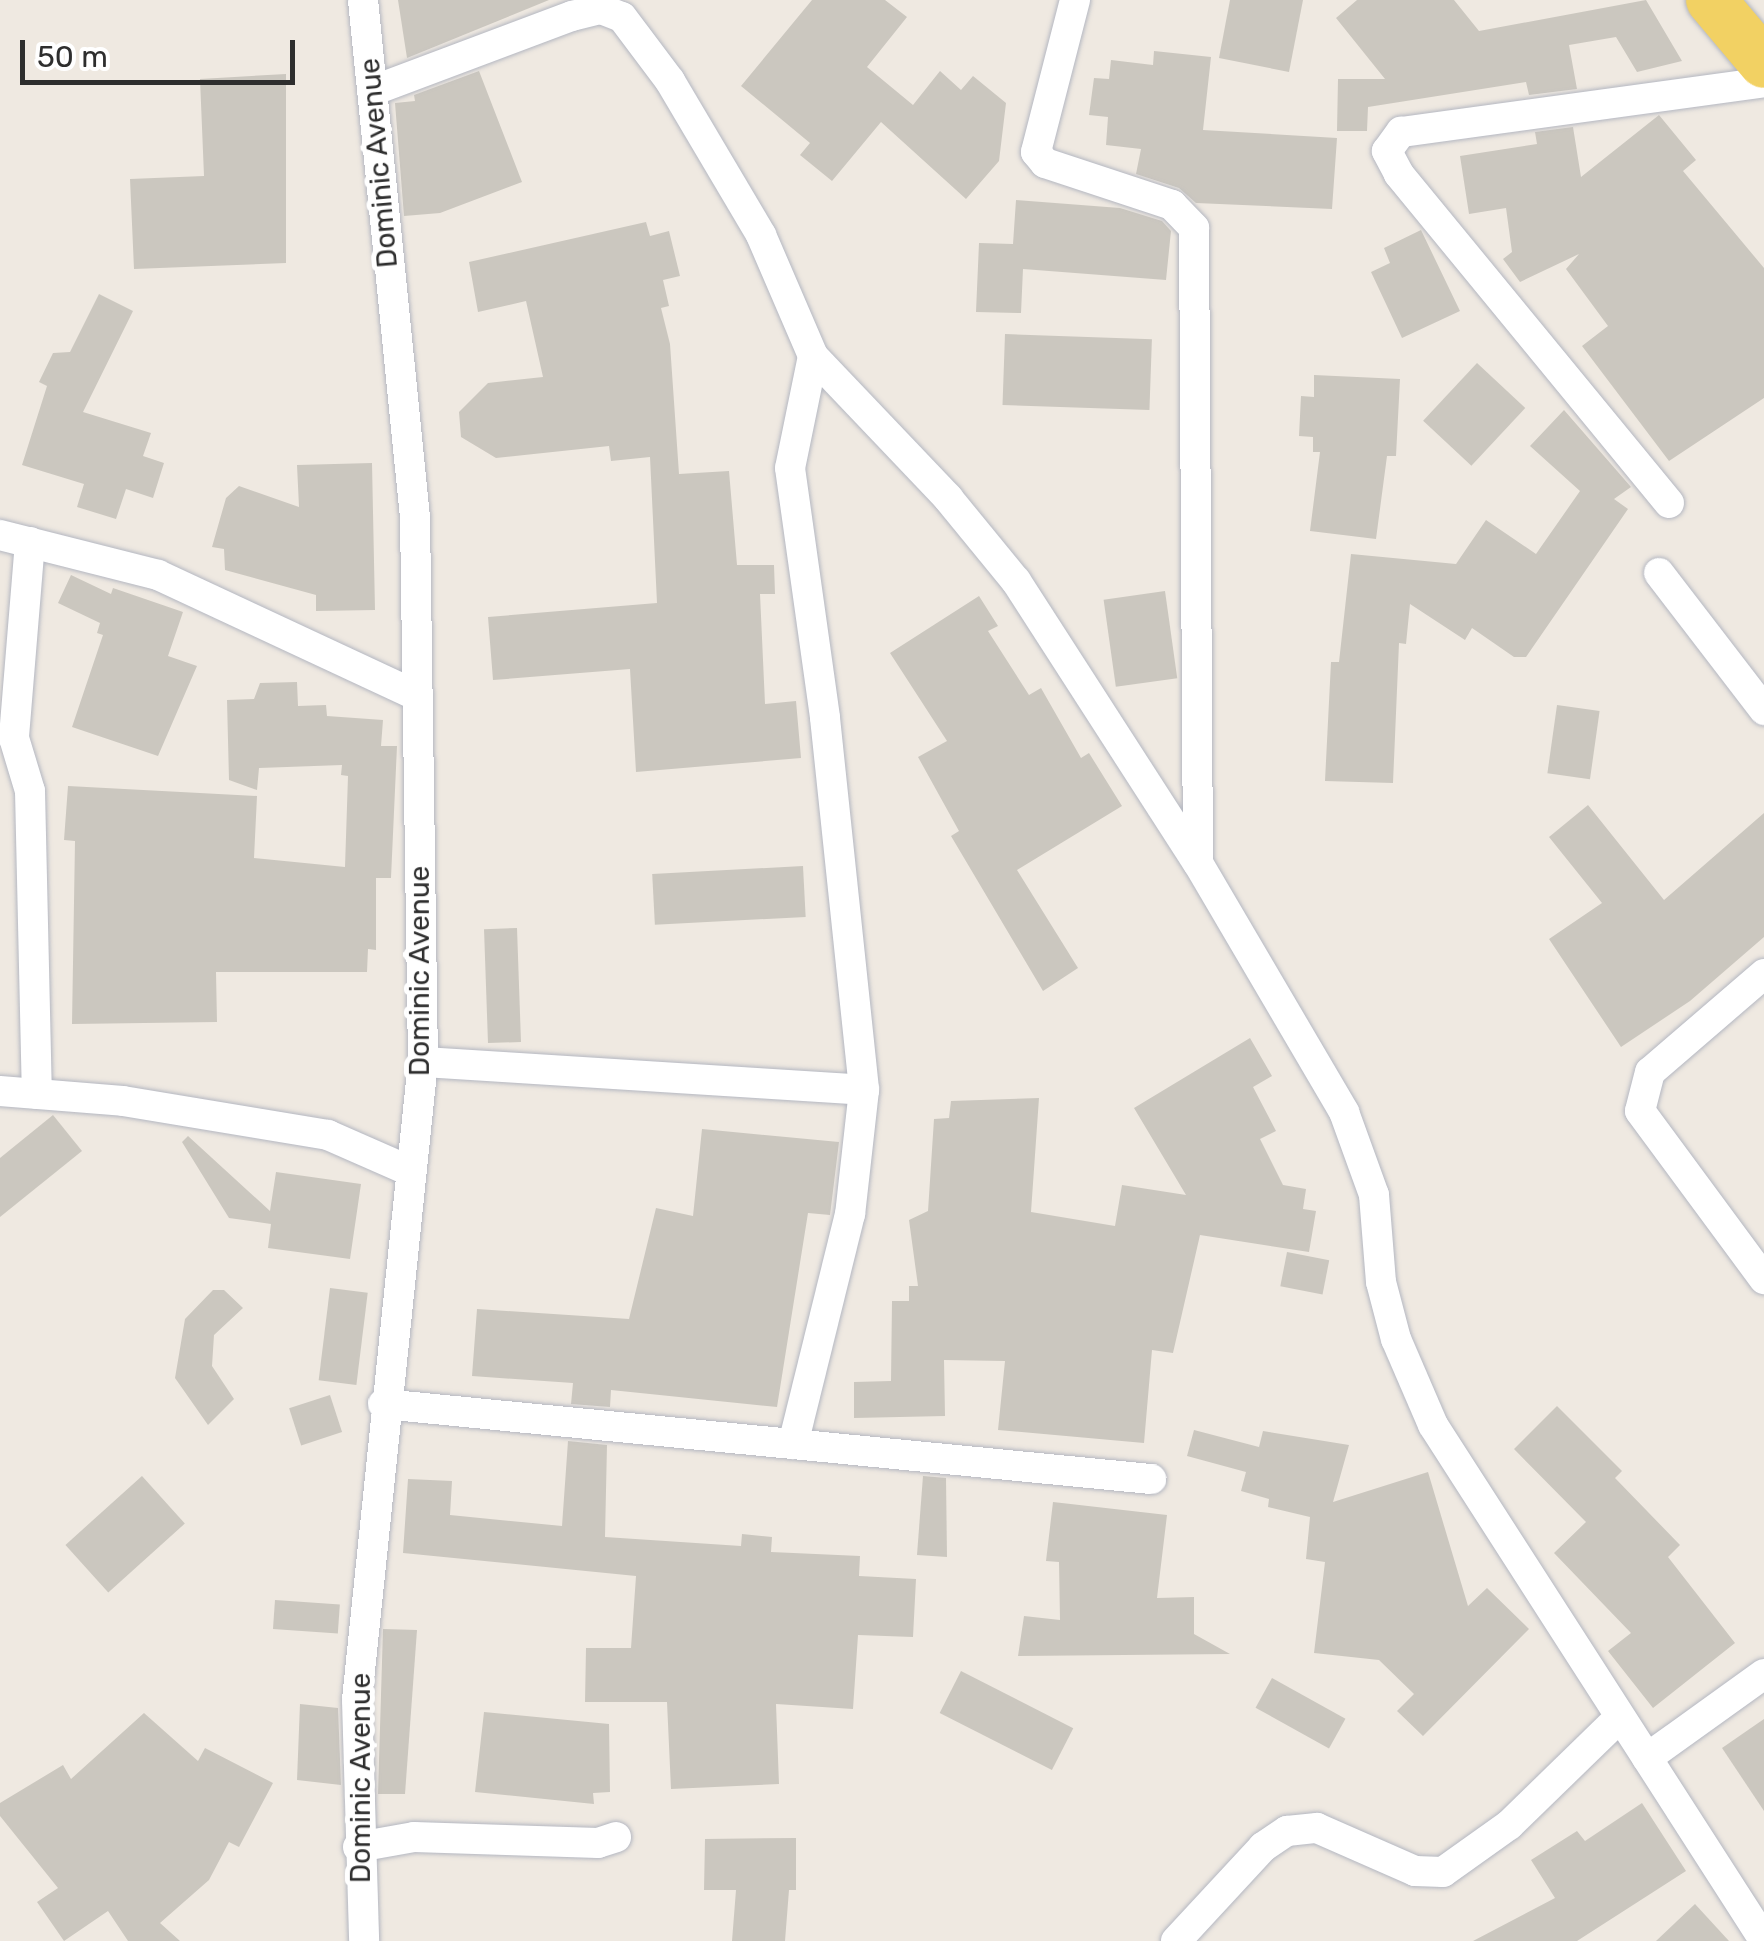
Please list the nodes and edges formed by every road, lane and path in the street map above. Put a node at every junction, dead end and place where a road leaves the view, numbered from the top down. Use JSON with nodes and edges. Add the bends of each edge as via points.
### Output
{"nodes":[{"id":1,"x":363,"y":0,"type":"edge"},
{"id":2,"x":1075,"y":0,"type":"edge"},
{"id":3,"x":1710,"y":0,"type":"edge"},
{"id":4,"x":1764,"y":63,"type":"edge"},
{"id":5,"x":1764,"y":82,"type":"edge"},
{"id":6,"x":372,"y":90,"type":"junction"},
{"id":7,"x":813,"y":356,"type":"junction"},
{"id":8,"x":1668,"y":503,"type":"dead end"},
{"id":9,"x":0,"y":535,"type":"edge"},
{"id":10,"x":30,"y":542,"type":"junction"},
{"id":11,"x":1659,"y":573,"type":"dead end"},
{"id":12,"x":417,"y":696,"type":"junction"},
{"id":13,"x":1764,"y":710,"type":"edge"},
{"id":14,"x":1198,"y":863,"type":"junction"},
{"id":15,"x":1764,"y":974,"type":"edge"},
{"id":16,"x":423,"y":1062,"type":"junction"},
{"id":17,"x":864,"y":1090,"type":"junction"},
{"id":18,"x":0,"y":1091,"type":"edge"},
{"id":19,"x":37,"y":1094,"type":"junction"},
{"id":20,"x":410,"y":1171,"type":"junction"},
{"id":21,"x":1764,"y":1279,"type":"edge"},
{"id":22,"x":383,"y":1404,"type":"junction"},
{"id":23,"x":793,"y":1444,"type":"junction"},
{"id":24,"x":1151,"y":1479,"type":"dead end"},
{"id":25,"x":1764,"y":1674,"type":"edge"},
{"id":26,"x":1618,"y":1718,"type":"junction"},
{"id":27,"x":1647,"y":1758,"type":"junction"},
{"id":28,"x":616,"y":1837,"type":"dead end"},
{"id":29,"x":358,"y":1847,"type":"junction"},
{"id":30,"x":1764,"y":1940,"type":"edge"},
{"id":31,"x":364,"y":1941,"type":"edge"},
{"id":32,"x":1176,"y":1941,"type":"edge"}],
"edges":[{"from":1,"to":6,"type":"street","name":"Dominic Avenue"},
{"from":2,"to":14,"type":"street","via":[[1036,152],[1045,163],[1172,205],[1194,228]]},
{"from":3,"to":4,"type":"main road"},
{"from":5,"to":8,"type":"street","via":[[1401,132],[1387,151],[1398,174]]},
{"from":6,"to":7,"type":"street","via":[[572,16],[601,9],[622,17],[670,81],[761,235]]},
{"from":6,"to":12,"type":"street","name":"Dominic Avenue","via":[[414,517]]},
{"from":7,"to":14,"type":"street","via":[[948,498],[1016,581]]},
{"from":7,"to":17,"type":"street","via":[[790,468],[825,718]]},
{"from":9,"to":10,"type":"street"},
{"from":10,"to":12,"type":"street","via":[[158,576]]},
{"from":10,"to":19,"type":"street","via":[[14,738],[30,791]]},
{"from":11,"to":13,"type":"street"},
{"from":12,"to":16,"type":"street","name":"Dominic Avenue"},
{"from":14,"to":26,"type":"street","via":[[1344,1112],[1374,1195],[1381,1282],[1396,1339],[1433,1426]]},
{"from":15,"to":21,"type":"street","via":[[1650,1072],[1640,1101],[1640,1112]]},
{"from":16,"to":17,"type":"street"},
{"from":16,"to":20,"type":"street","name":"Dominic Avenue"},
{"from":17,"to":23,"type":"street","via":[[850,1214]]},
{"from":18,"to":19,"type":"street"},
{"from":19,"to":20,"type":"street","via":[[123,1101],[328,1135]]},
{"from":20,"to":22,"type":"street","name":"Dominic Avenue"},
{"from":22,"to":23,"type":"street"},
{"from":22,"to":29,"type":"street","name":"Dominic Avenue","via":[[357,1700]]},
{"from":23,"to":24,"type":"street"},
{"from":25,"to":27,"type":"street"},
{"from":26,"to":27,"type":"street"},
{"from":26,"to":32,"type":"street","via":[[1510,1824],[1443,1872],[1415,1871],[1317,1828],[1287,1831],[1250,1860]]},
{"from":27,"to":30,"type":"street"},
{"from":28,"to":29,"type":"street","via":[[598,1843],[414,1837]]},
{"from":29,"to":31,"type":"street","name":"Dominic Avenue"}]}
